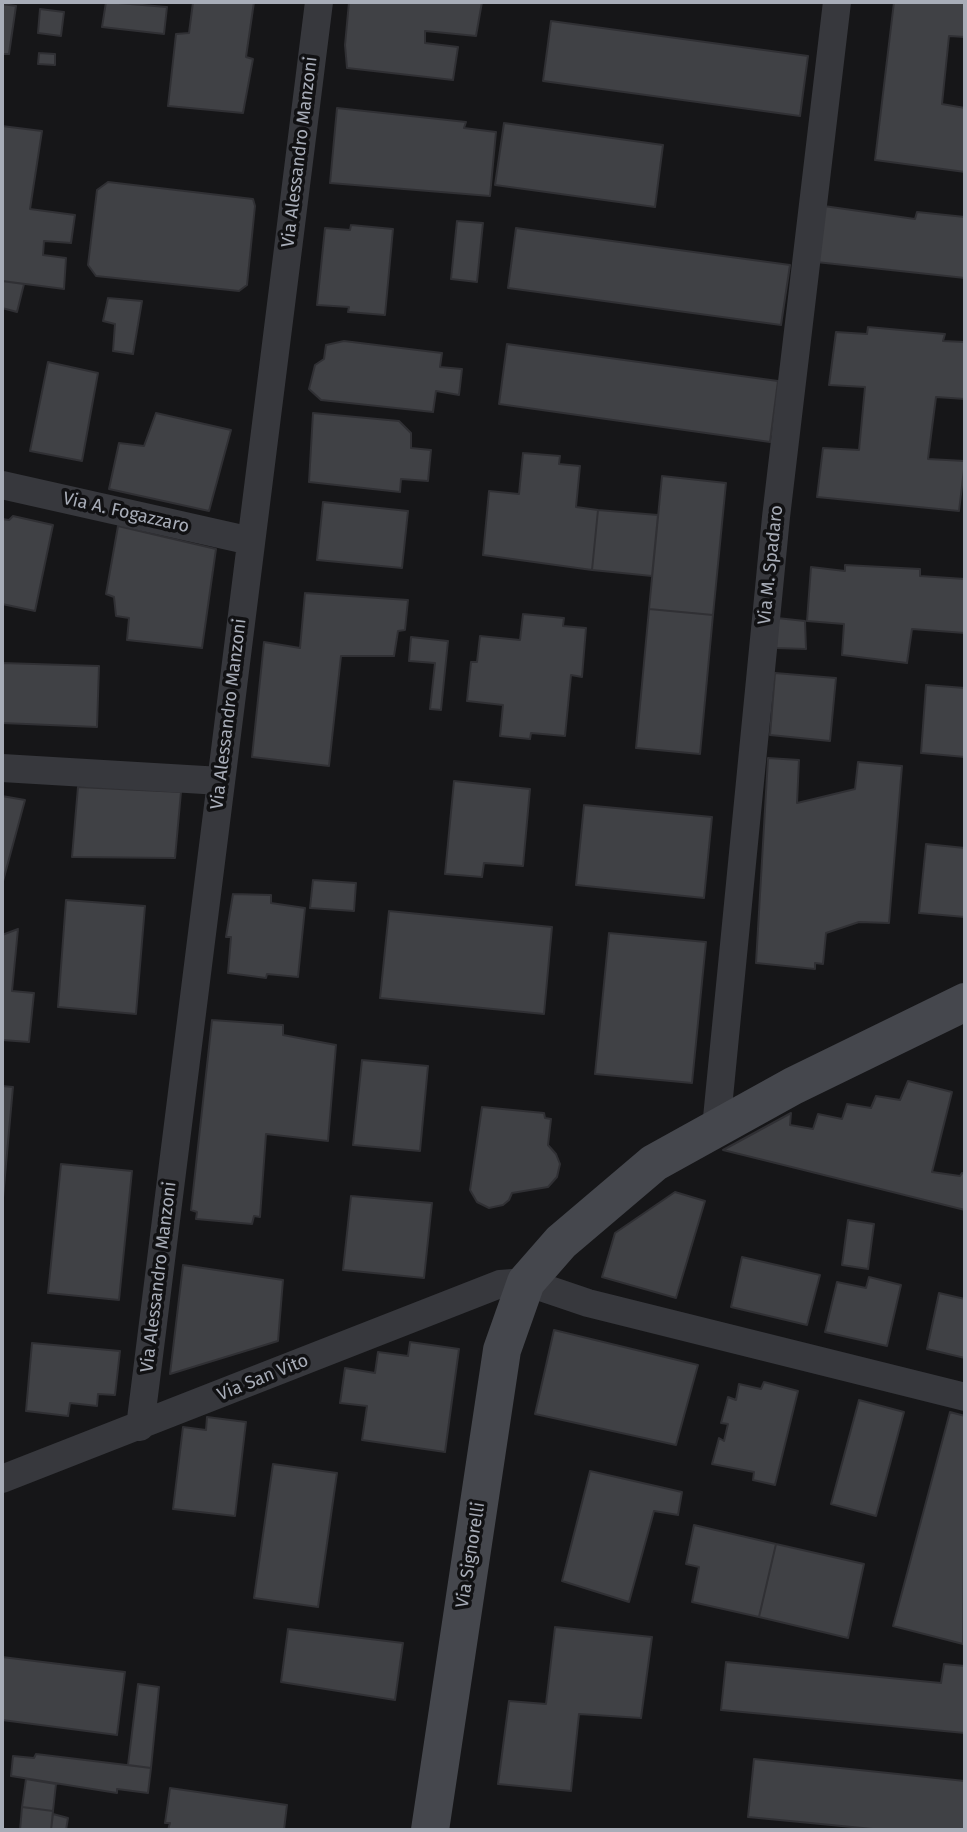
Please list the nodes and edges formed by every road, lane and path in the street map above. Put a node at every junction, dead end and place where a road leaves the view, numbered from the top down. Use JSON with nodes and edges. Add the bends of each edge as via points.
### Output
{"nodes":[{"id":1,"x":319,"y":2,"type":"edge"},
{"id":2,"x":837,"y":2,"type":"edge"},
{"id":3,"x":2,"y":485,"type":"edge"},
{"id":4,"x":251,"y":541,"type":"junction"},
{"id":5,"x":2,"y":768,"type":"edge"},
{"id":6,"x":221,"y":781,"type":"junction"},
{"id":7,"x":965,"y":1002,"type":"edge"},
{"id":8,"x":716,"y":1128,"type":"junction"},
{"id":9,"x":526,"y":1282,"type":"junction"},
{"id":10,"x":965,"y":1397,"type":"edge"},
{"id":11,"x":140,"y":1427,"type":"junction"},
{"id":12,"x":2,"y":1479,"type":"edge"},
{"id":13,"x":430,"y":1830,"type":"edge"}],
"edges":[{"from":1,"to":4,"type":"street","name":"Via Alessandro Manzoni"},
{"from":2,"to":8,"type":"street","name":"Via M. Spadaro","via":[[776,517]]},
{"from":3,"to":4,"type":"street","name":"Via A. Fogazzaro"},
{"from":4,"to":6,"type":"street","name":"Via Alessandro Manzoni"},
{"from":5,"to":6,"type":"street"},
{"from":6,"to":11,"type":"street","name":"Via Alessandro Manzoni"},
{"from":7,"to":8,"type":"street"},
{"from":8,"to":9,"type":"street","via":[[654,1163],[561,1242]]},
{"from":9,"to":10,"type":"street","via":[[588,1303]]},
{"from":9,"to":11,"type":"street","name":"Via San Vito","via":[[500,1284]]},
{"from":9,"to":13,"type":"street","name":"Via Signorelli","via":[[502,1350]]},
{"from":11,"to":12,"type":"street","name":"Via San Vito"}]}
